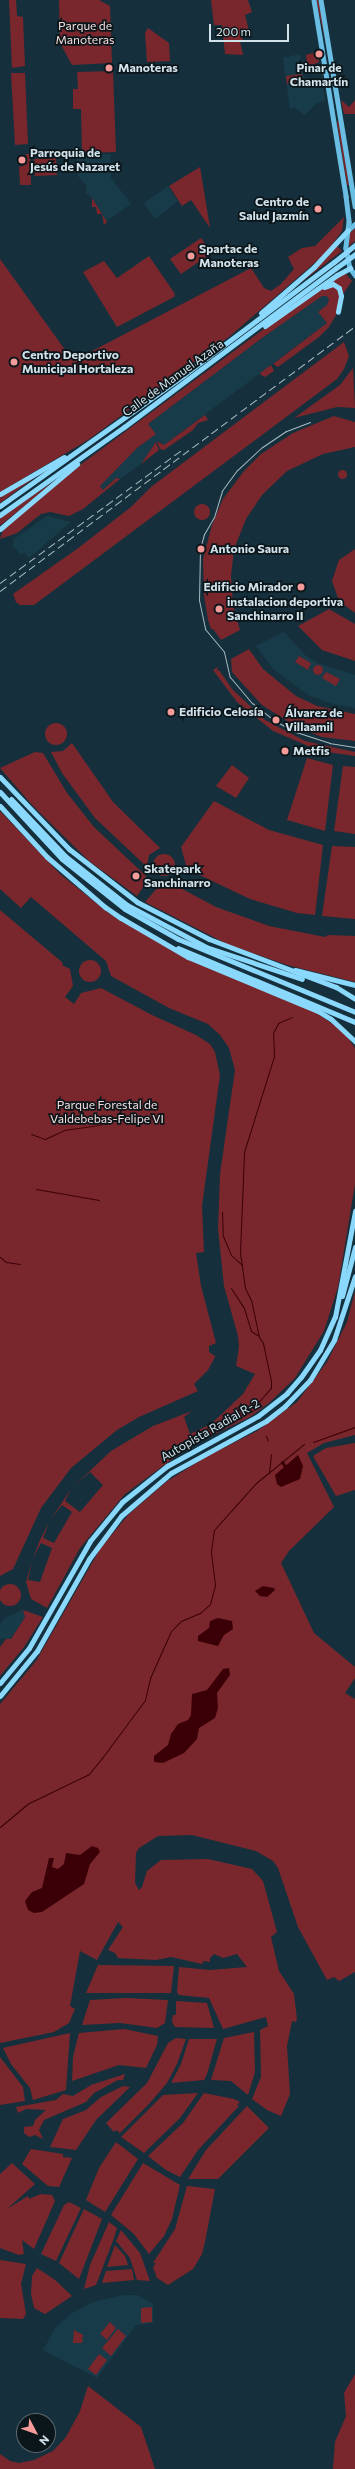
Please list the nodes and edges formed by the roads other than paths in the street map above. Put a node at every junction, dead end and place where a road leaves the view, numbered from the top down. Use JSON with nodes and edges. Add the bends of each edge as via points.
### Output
{"nodes":[{"id":1,"x":314,"y":0,"type":"edge"},
{"id":2,"x":321,"y":0,"type":"edge"},
{"id":3,"x":355,"y":206,"type":"edge"},
{"id":4,"x":355,"y":224,"type":"edge"},
{"id":5,"x":348,"y":230,"type":"junction"},
{"id":6,"x":355,"y":245,"type":"edge"},
{"id":7,"x":355,"y":254,"type":"edge"},
{"id":8,"x":353,"y":267,"type":"edge"},
{"id":9,"x":355,"y":275,"type":"edge"},
{"id":10,"x":296,"y":305,"type":"junction"},
{"id":11,"x":338,"y":312,"type":"dead end"},
{"id":12,"x":240,"y":333,"type":"junction"},
{"id":13,"x":237,"y":344,"type":"junction"},
{"id":14,"x":124,"y":427,"type":"junction"},
{"id":15,"x":77,"y":450,"type":"junction"},
{"id":16,"x":0,"y":494,"type":"edge"},
{"id":17,"x":0,"y":506,"type":"edge"},
{"id":18,"x":0,"y":515,"type":"edge"},
{"id":19,"x":0,"y":529,"type":"edge"},
{"id":20,"x":0,"y":777,"type":"edge"},
{"id":21,"x":0,"y":788,"type":"edge"},
{"id":22,"x":0,"y":792,"type":"edge"},
{"id":23,"x":0,"y":806,"type":"edge"},
{"id":24,"x":92,"y":896,"type":"junction"},
{"id":25,"x":252,"y":956,"type":"junction"},
{"id":26,"x":355,"y":985,"type":"edge"},
{"id":27,"x":312,"y":994,"type":"junction"},
{"id":28,"x":353,"y":998,"type":"edge"},
{"id":29,"x":355,"y":1009,"type":"edge"},
{"id":30,"x":355,"y":1012,"type":"edge"},
{"id":31,"x":355,"y":1022,"type":"edge"},
{"id":32,"x":355,"y":1041,"type":"edge"},
{"id":33,"x":355,"y":1211,"type":"edge"},
{"id":34,"x":355,"y":1247,"type":"edge"},
{"id":35,"x":355,"y":1276,"type":"edge"},
{"id":36,"x":334,"y":1317,"type":"junction"},
{"id":37,"x":0,"y":1683,"type":"edge"},
{"id":38,"x":0,"y":1696,"type":"edge"}],
"edges":[{"from":1,"to":5,"type":"main road","via":[[346,196]]},
{"from":2,"to":3,"type":"main road"},
{"from":4,"to":5,"type":"main road"},
{"from":5,"to":8,"type":"main road","via":[[346,248]]},
{"from":5,"to":12,"type":"highway","via":[[314,267]]},
{"from":6,"to":12,"type":"highway","name":"Calle de Manuel Azaña","bridge":true},
{"from":7,"to":13,"type":"highway","name":"Calle de Manuel Azaña","bridge":true},
{"from":8,"to":9,"type":"main road"},
{"from":8,"to":10,"type":"highway","via":[[337,275]]},
{"from":10,"to":11,"type":"highway","via":[[326,285],[333,284],[340,292]]},
{"from":10,"to":13,"type":"highway"},
{"from":12,"to":15,"type":"highway","name":"Calle de Manuel Azaña"},
{"from":13,"to":14,"type":"highway","name":"Calle de Manuel Azaña"},
{"from":14,"to":18,"type":"highway","name":"Calle de Manuel Azaña"},
{"from":14,"to":19,"type":"highway"},
{"from":15,"to":16,"type":"highway"},
{"from":15,"to":17,"type":"highway","name":"Calle de Manuel Azaña"},
{"from":20,"to":25,"type":"highway","via":[[69,849],[113,886],[173,923]]},
{"from":21,"to":28,"type":"highway","via":[[65,856],[126,905],[206,947],[326,985]]},
{"from":22,"to":27,"type":"highway","via":[[62,859],[125,909],[178,939]]},
{"from":23,"to":24,"type":"highway","via":[[47,857]]},
{"from":24,"to":31,"type":"highway","via":[[170,944]]},
{"from":24,"to":32,"type":"highway","via":[[127,922],[174,950],[318,1011]]},
{"from":25,"to":26,"type":"highway"},
{"from":25,"to":28,"type":"highway","via":[[336,987]]},
{"from":27,"to":29,"type":"highway"},
{"from":27,"to":30,"type":"highway"},
{"from":33,"to":36,"type":"highway","name":"Autopista Radial R-2"},
{"from":34,"to":36,"type":"highway"},
{"from":35,"to":38,"type":"highway","name":"Autopista Radial R-2","via":[[334,1340],[310,1380],[266,1421],[171,1473],[121,1516],[89,1559],[37,1651]]},
{"from":36,"to":37,"type":"highway","name":"Autopista Radial R-2","via":[[311,1364],[282,1397],[258,1416],[167,1466],[122,1502],[90,1541],[32,1643]]}]}
